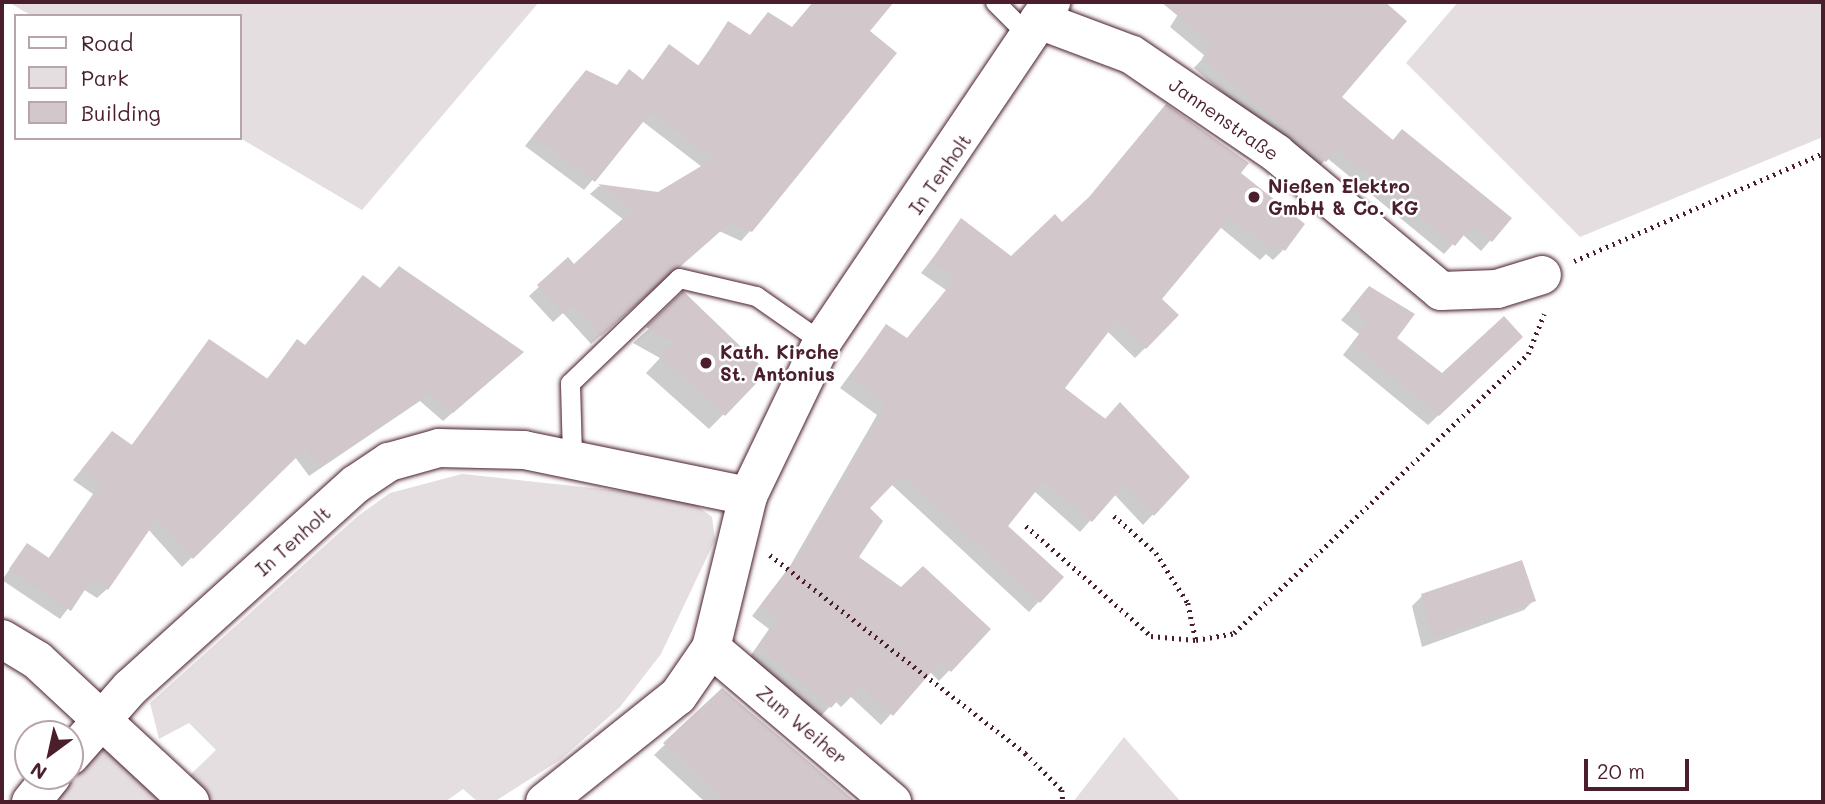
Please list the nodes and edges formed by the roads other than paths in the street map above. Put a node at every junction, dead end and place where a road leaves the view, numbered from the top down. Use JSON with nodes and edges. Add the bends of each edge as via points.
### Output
{"nodes":[{"id":1,"x":995,"y":2,"type":"edge"},
{"id":2,"x":1040,"y":19,"type":"edge"},
{"id":3,"x":1542,"y":275,"type":"road end"},
{"id":4,"x":822,"y":342,"type":"junction"},
{"id":5,"x":572,"y":456,"type":"junction"},
{"id":6,"x":748,"y":496,"type":"junction"},
{"id":7,"x":2,"y":639,"type":"edge"},
{"id":8,"x":711,"y":648,"type":"junction"},
{"id":9,"x":103,"y":718,"type":"junction"},
{"id":10,"x":84,"y":740,"type":"edge"},
{"id":11,"x":190,"y":802,"type":"edge"},
{"id":12,"x":545,"y":802,"type":"edge"},
{"id":13,"x":892,"y":802,"type":"edge"}],
"edges":[{"from":1,"to":2,"type":"lane"},
{"from":2,"to":3,"type":"street","name":"Jannenstraße","via":[[1143,62],[1276,153],[1441,291],[1497,289]]},
{"from":2,"to":4,"type":"street","name":"In Tenholt"},
{"from":4,"to":5,"type":"lane","via":[[756,296],[679,278],[570,383]]},
{"from":4,"to":6,"type":"street","name":"In Tenholt"},
{"from":5,"to":6,"type":"street","name":"In Tenholt"},
{"from":5,"to":9,"type":"street","name":"In Tenholt","via":[[439,448],[389,461],[356,484]]},
{"from":6,"to":8,"type":"street","name":"In Tenholt"},
{"from":7,"to":9,"type":"street"},
{"from":8,"to":12,"type":"street","name":"In Tenholt","via":[[678,696]]},
{"from":8,"to":13,"type":"street","name":"Zum Weiher"},
{"from":9,"to":10,"type":"street","name":"In Tenholt"},
{"from":9,"to":11,"type":"street"}]}
